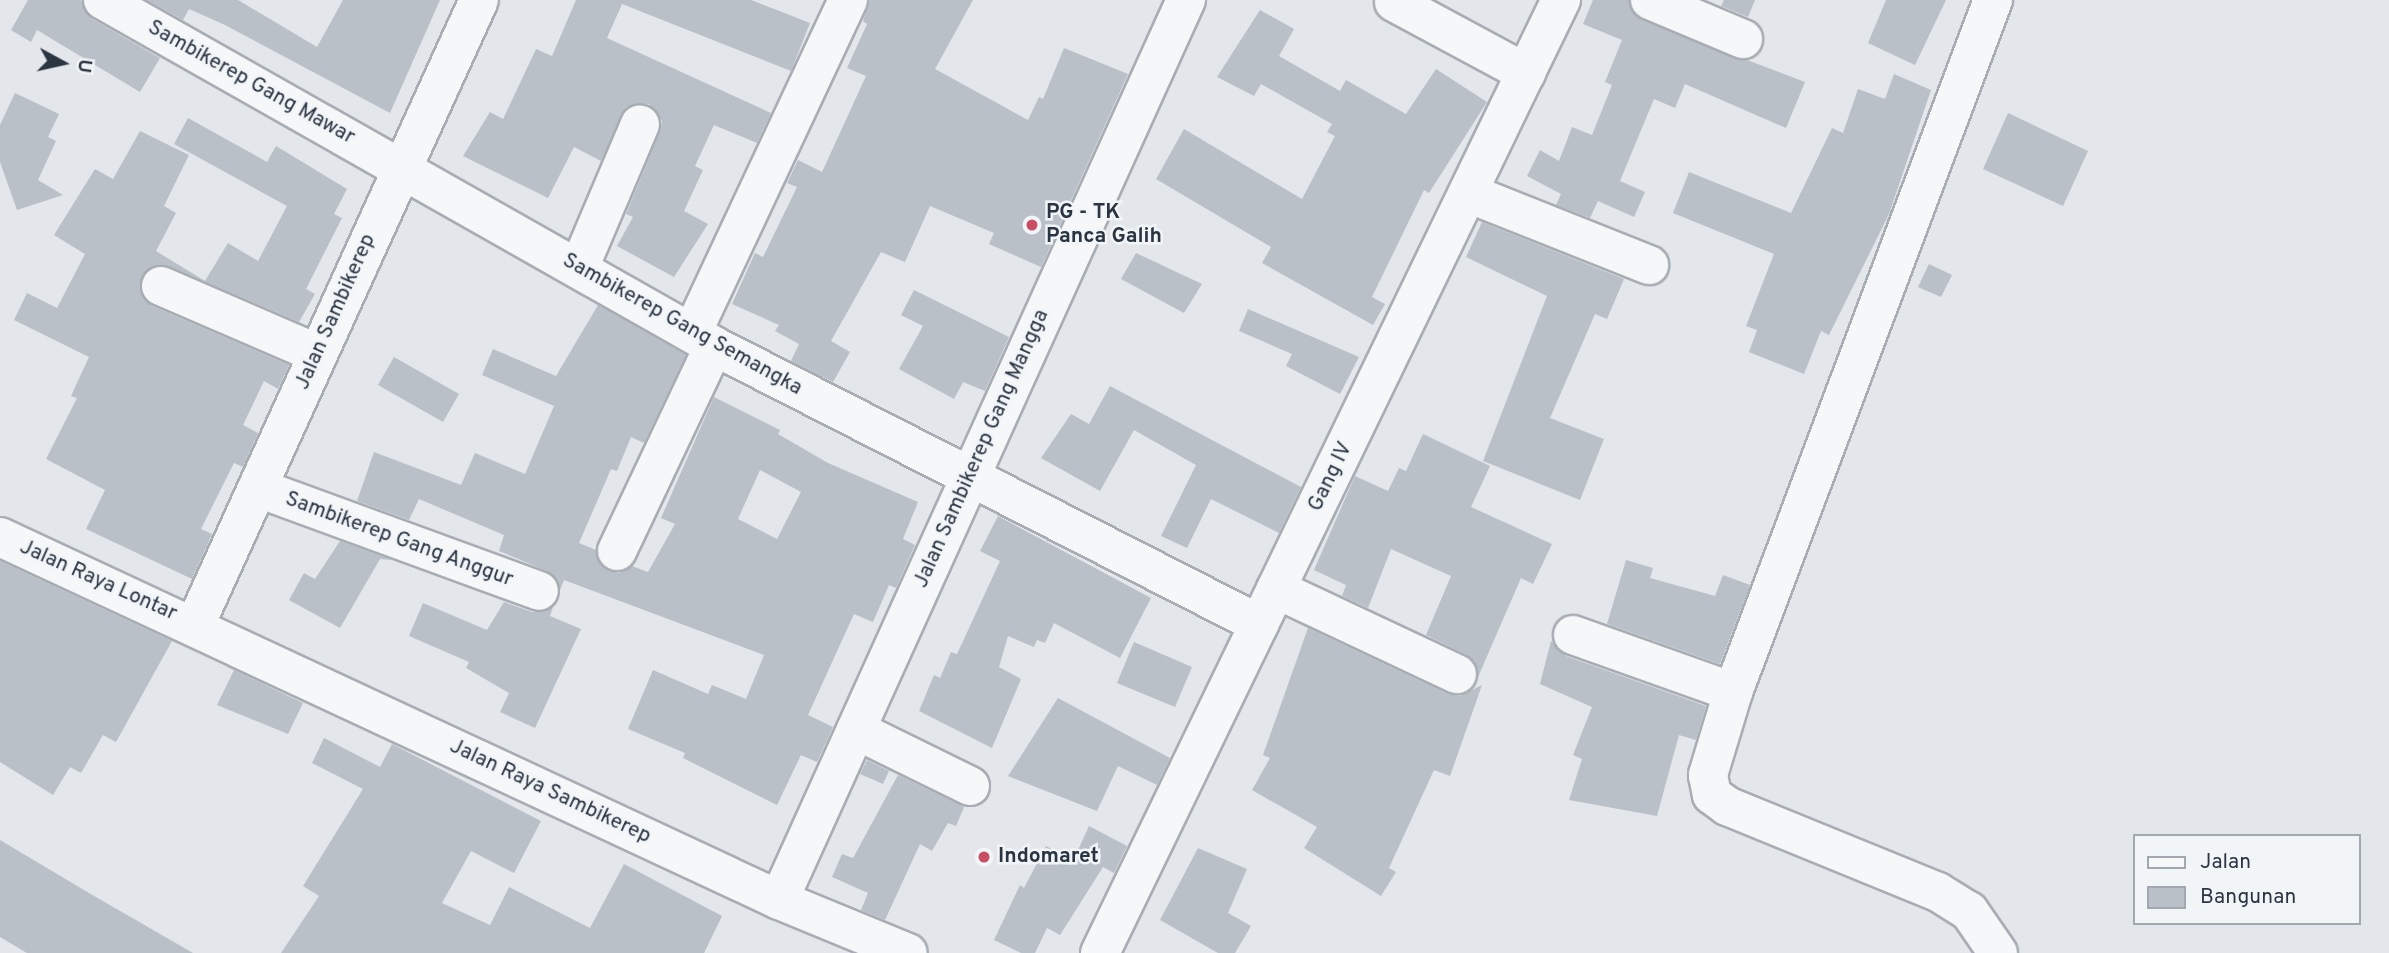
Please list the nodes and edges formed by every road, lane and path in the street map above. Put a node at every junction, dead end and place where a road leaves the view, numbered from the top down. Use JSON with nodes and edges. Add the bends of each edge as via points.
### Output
{"nodes":[{"id":1,"x":103,"y":0,"type":"edge"},
{"id":2,"x":479,"y":0,"type":"edge"},
{"id":3,"x":848,"y":0,"type":"edge"},
{"id":4,"x":1186,"y":0,"type":"edge"},
{"id":5,"x":1562,"y":0,"type":"edge"},
{"id":6,"x":1650,"y":0,"type":"edge"},
{"id":7,"x":1993,"y":0,"type":"edge"},
{"id":8,"x":1394,"y":2,"type":"edge"},
{"id":9,"x":1743,"y":39,"type":"dead end"},
{"id":10,"x":1526,"y":73,"type":"junction"},
{"id":11,"x":640,"y":124,"type":"dead end"},
{"id":12,"x":400,"y":166,"type":"junction"},
{"id":13,"x":1468,"y":193,"type":"junction"},
{"id":14,"x":1649,"y":265,"type":"dead end"},
{"id":15,"x":579,"y":268,"type":"junction"},
{"id":16,"x":161,"y":286,"type":"dead end"},
{"id":17,"x":703,"y":339,"type":"junction"},
{"id":18,"x":318,"y":354,"type":"junction"},
{"id":19,"x":968,"y":478,"type":"junction"},
{"id":20,"x":258,"y":488,"type":"junction"},
{"id":21,"x":0,"y":537,"type":"edge"},
{"id":22,"x":617,"y":551,"type":"dead end"},
{"id":23,"x":1276,"y":589,"type":"junction"},
{"id":24,"x":539,"y":591,"type":"dead end"},
{"id":25,"x":1259,"y":624,"type":"junction"},
{"id":26,"x":195,"y":625,"type":"junction"},
{"id":27,"x":1573,"y":635,"type":"dead end"},
{"id":28,"x":1457,"y":674,"type":"dead end"},
{"id":29,"x":1734,"y":692,"type":"junction"},
{"id":30,"x":856,"y":730,"type":"junction"},
{"id":31,"x":970,"y":786,"type":"dead end"},
{"id":32,"x":779,"y":900,"type":"junction"},
{"id":33,"x":856,"y":944,"type":"edge"},
{"id":34,"x":908,"y":953,"type":"edge"},
{"id":35,"x":1100,"y":953,"type":"edge"},
{"id":36,"x":1998,"y":953,"type":"edge"}],
"edges":[{"from":1,"to":12,"type":"street","name":"Sambikerep Gang Mawar"},
{"from":2,"to":12,"type":"street","name":"Jalan Sambikerep"},
{"from":3,"to":17,"type":"street"},
{"from":4,"to":19,"type":"street","name":"Jalan Sambikerep Gang Mangga"},
{"from":5,"to":10,"type":"street","name":"Gang IV"},
{"from":6,"to":9,"type":"street"},
{"from":7,"to":29,"type":"street"},
{"from":8,"to":10,"type":"street"},
{"from":10,"to":13,"type":"street","name":"Gang IV"},
{"from":11,"to":15,"type":"street"},
{"from":12,"to":15,"type":"street","name":"Sambikerep Gang Semangka"},
{"from":12,"to":18,"type":"street","name":"Jalan Sambikerep"},
{"from":13,"to":14,"type":"street"},
{"from":13,"to":23,"type":"street","name":"Gang IV"},
{"from":15,"to":17,"type":"street","name":"Sambikerep Gang Semangka"},
{"from":16,"to":18,"type":"street"},
{"from":17,"to":19,"type":"street","name":"Sambikerep Gang Semangka"},
{"from":17,"to":22,"type":"street"},
{"from":18,"to":20,"type":"street","name":"Jalan Sambikerep"},
{"from":19,"to":25,"type":"street","name":"Sambikerep Gang Semangka"},
{"from":19,"to":30,"type":"street","name":"Jalan Sambikerep Gang Mangga"},
{"from":20,"to":24,"type":"street","name":"Sambikerep Gang Anggur"},
{"from":20,"to":26,"type":"street","name":"Jalan Sambikerep"},
{"from":21,"to":26,"type":"street","name":"Jalan Raya Lontar"},
{"from":23,"to":25,"type":"street","name":"Gang IV"},
{"from":23,"to":28,"type":"street"},
{"from":25,"to":35,"type":"street","name":"Gang IV"},
{"from":26,"to":32,"type":"street","name":"Jalan Raya Sambikerep"},
{"from":27,"to":29,"type":"street"},
{"from":29,"to":36,"type":"street","via":[[1709,775],[1712,795],[1727,806],[1938,892],[1969,911]]},
{"from":30,"to":31,"type":"street"},
{"from":30,"to":32,"type":"street","name":"Jalan Sambikerep Gang Mangga"},
{"from":32,"to":33,"type":"street","name":"Jalan Raya Sambikerep"},
{"from":33,"to":34,"type":"street","name":"Jalan Raya Sambikerep"}]}
